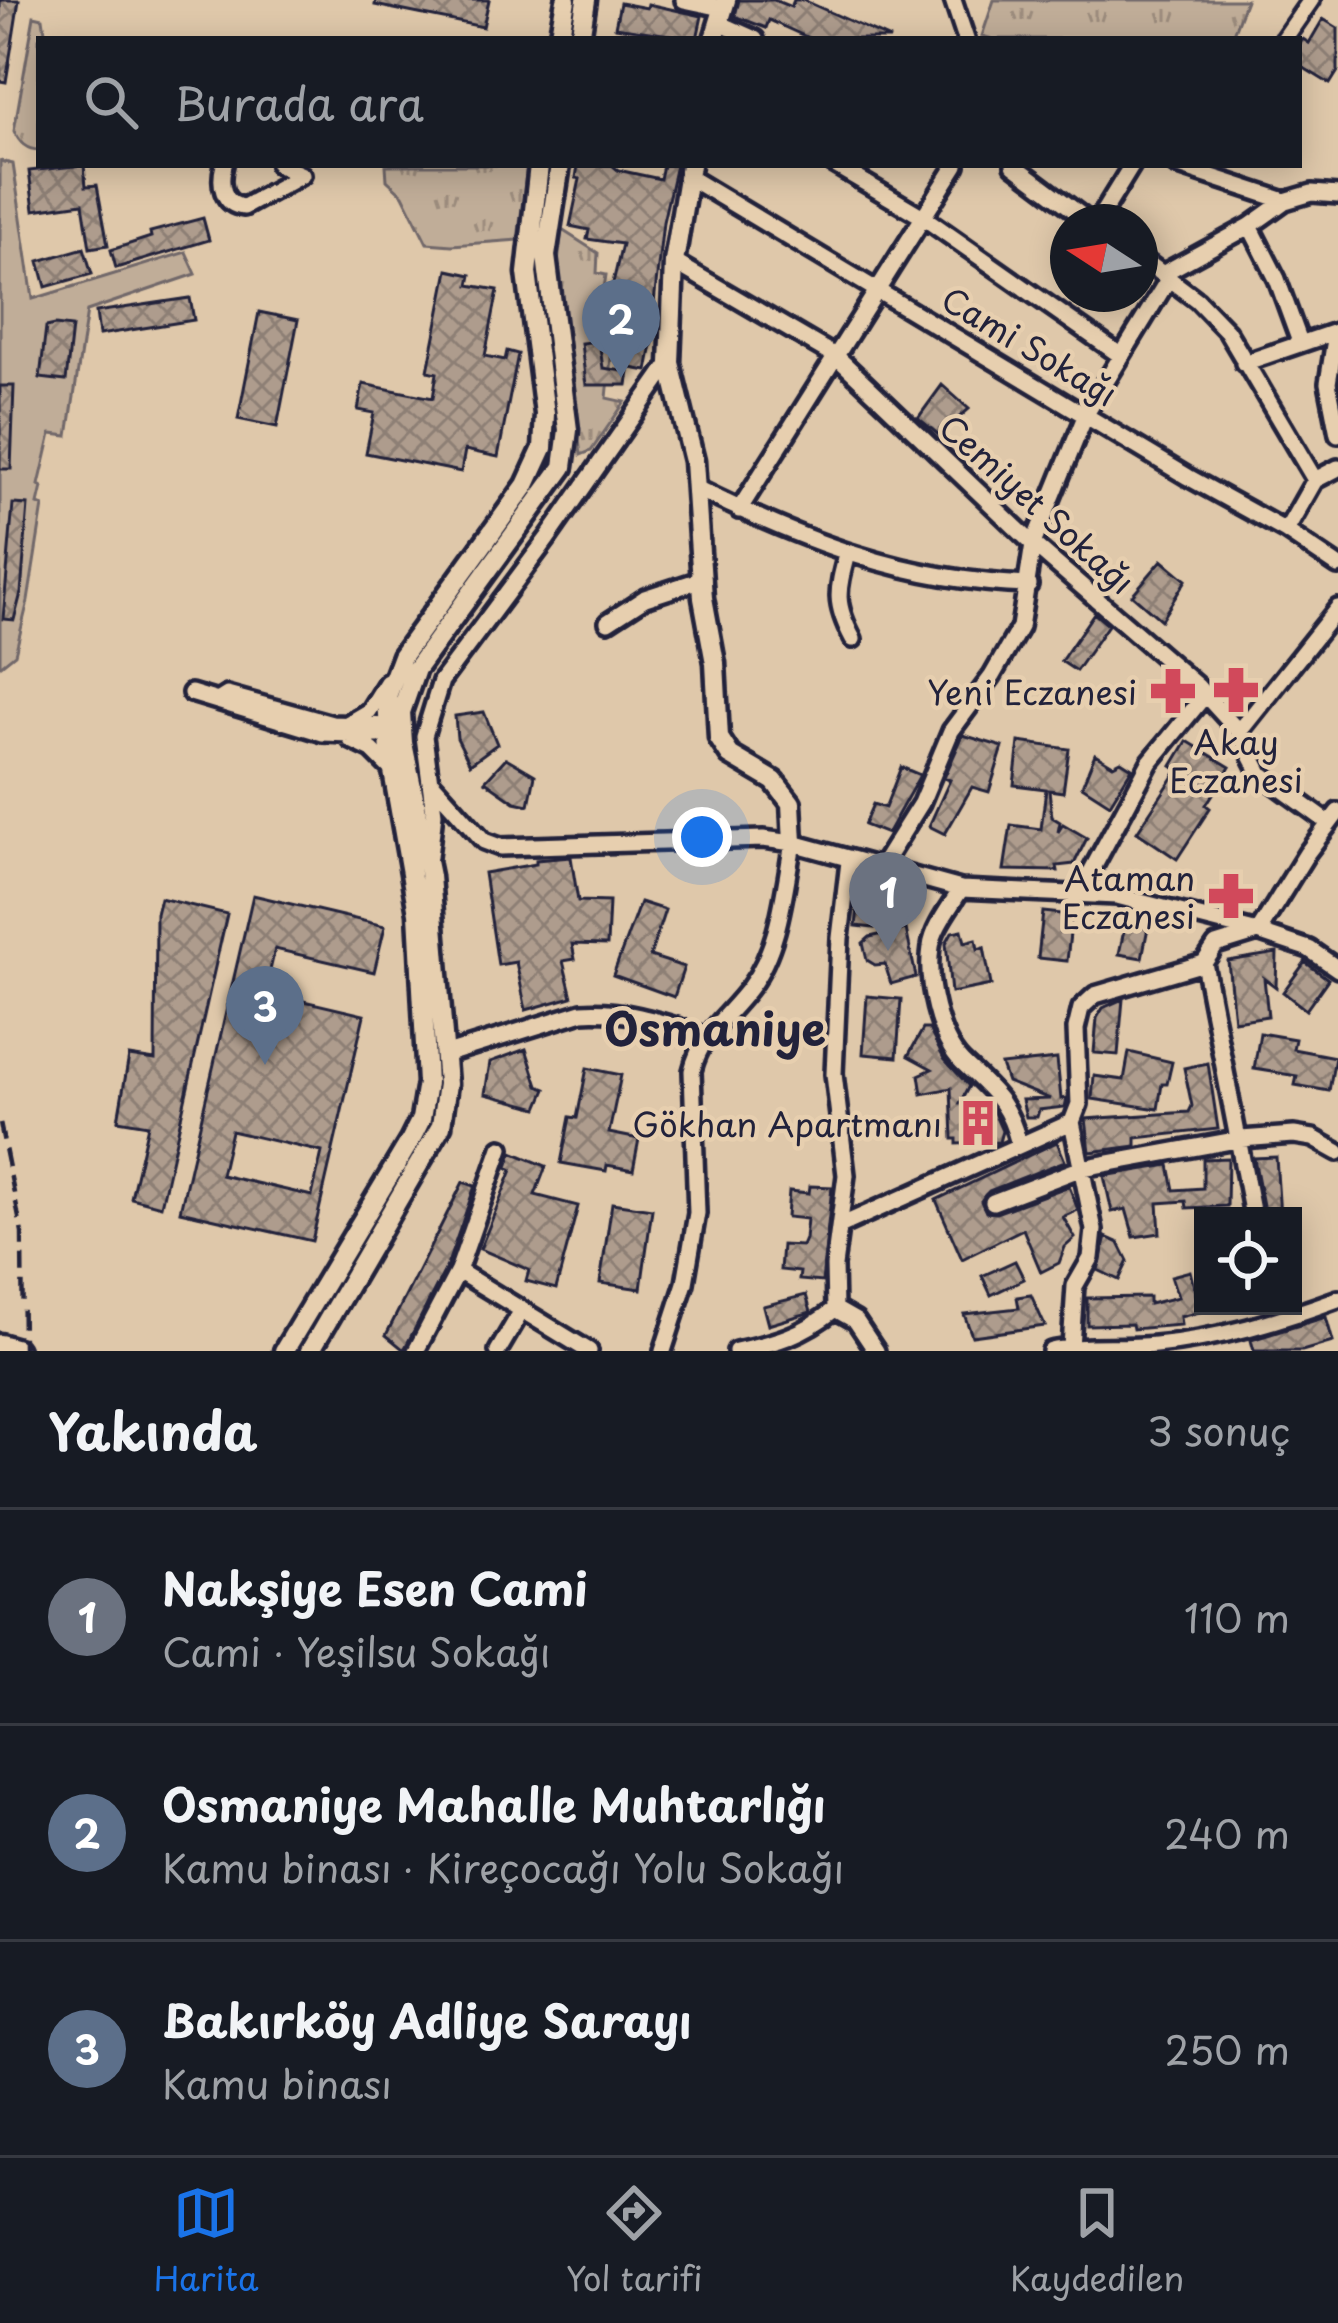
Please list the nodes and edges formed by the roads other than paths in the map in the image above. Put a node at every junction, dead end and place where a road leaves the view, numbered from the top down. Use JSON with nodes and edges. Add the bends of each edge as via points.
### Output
{"nodes":[{"id":1,"x":566,"y":0,"type":"edge"},
{"id":2,"x":586,"y":0,"type":"edge"},
{"id":3,"x":684,"y":0,"type":"edge"},
{"id":4,"x":953,"y":0,"type":"edge"},
{"id":5,"x":1311,"y":0,"type":"edge"},
{"id":6,"x":720,"y":18,"type":"edge"},
{"id":7,"x":560,"y":36,"type":"edge"},
{"id":8,"x":580,"y":36,"type":"edge"},
{"id":9,"x":750,"y":36,"type":"edge"},
{"id":10,"x":965,"y":36,"type":"edge"},
{"id":11,"x":1286,"y":36,"type":"edge"},
{"id":12,"x":224,"y":168,"type":"edge"},
{"id":13,"x":286,"y":168,"type":"edge"},
{"id":14,"x":313,"y":168,"type":"edge"},
{"id":15,"x":539,"y":168,"type":"edge"},
{"id":16,"x":560,"y":168,"type":"edge"},
{"id":17,"x":840,"y":168,"type":"edge"},
{"id":18,"x":954,"y":168,"type":"edge"},
{"id":19,"x":1018,"y":168,"type":"edge"},
{"id":20,"x":1130,"y":168,"type":"edge"},
{"id":21,"x":1214,"y":170,"type":"edge"},
{"id":22,"x":690,"y":171,"type":"edge"},
{"id":23,"x":302,"y":175,"type":"junction"},
{"id":24,"x":1338,"y":195,"type":"edge"},
{"id":25,"x":1285,"y":201,"type":"junction"},
{"id":26,"x":1069,"y":204,"type":"edge"},
{"id":27,"x":1106,"y":204,"type":"edge"},
{"id":28,"x":923,"y":217,"type":"junction"},
{"id":29,"x":1250,"y":226,"type":"junction"},
{"id":30,"x":674,"y":262,"type":"junction"},
{"id":31,"x":1158,"y":270,"type":"edge"},
{"id":32,"x":1166,"y":276,"type":"junction"},
{"id":33,"x":877,"y":287,"type":"junction"},
{"id":34,"x":1337,"y":332,"type":"edge"},
{"id":35,"x":1300,"y":343,"type":"junction"},
{"id":36,"x":1120,"y":355,"type":"junction"},
{"id":37,"x":837,"y":357,"type":"junction"},
{"id":38,"x":670,"y":363,"type":"junction"},
{"id":39,"x":1244,"y":363,"type":"junction"},
{"id":40,"x":1086,"y":414,"type":"junction"},
{"id":41,"x":1338,"y":434,"type":"edge"},
{"id":42,"x":1338,"y":468,"type":"edge"},
{"id":43,"x":1315,"y":480,"type":"junction"},
{"id":44,"x":696,"y":488,"type":"junction"},
{"id":45,"x":739,"y":510,"type":"junction"},
{"id":46,"x":1286,"y":531,"type":"junction"},
{"id":47,"x":1033,"y":544,"type":"junction"},
{"id":48,"x":847,"y":554,"type":"junction"},
{"id":49,"x":1338,"y":566,"type":"edge"},
{"id":50,"x":703,"y":579,"type":"junction"},
{"id":51,"x":1029,"y":586,"type":"junction"},
{"id":52,"x":1338,"y":608,"type":"edge"},
{"id":53,"x":608,"y":622,"type":"dead end"},
{"id":54,"x":853,"y":639,"type":"dead end"},
{"id":55,"x":395,"y":670,"type":"junction"},
{"id":56,"x":191,"y":694,"type":"dead end"},
{"id":57,"x":1205,"y":695,"type":"junction"},
{"id":58,"x":394,"y":726,"type":"junction"},
{"id":59,"x":337,"y":730,"type":"junction"},
{"id":60,"x":1239,"y":732,"type":"junction"},
{"id":61,"x":393,"y":771,"type":"junction"},
{"id":62,"x":432,"y":783,"type":"junction"},
{"id":63,"x":1334,"y":818,"type":"edge"},
{"id":64,"x":794,"y":843,"type":"junction"},
{"id":65,"x":428,"y":860,"type":"junction"},
{"id":66,"x":849,"y":862,"type":"junction"},
{"id":67,"x":880,"y":867,"type":"junction"},
{"id":68,"x":961,"y":890,"type":"junction"},
{"id":69,"x":1079,"y":894,"type":"junction"},
{"id":70,"x":1258,"y":932,"type":"junction"},
{"id":71,"x":1204,"y":963,"type":"junction"},
{"id":72,"x":1338,"y":969,"type":"edge"},
{"id":73,"x":705,"y":1036,"type":"junction"},
{"id":74,"x":444,"y":1055,"type":"junction"},
{"id":75,"x":1072,"y":1122,"type":"junction"},
{"id":76,"x":1241,"y":1139,"type":"junction"},
{"id":77,"x":1019,"y":1144,"type":"junction"},
{"id":78,"x":502,"y":1148,"type":"dead end"},
{"id":79,"x":1338,"y":1152,"type":"edge"},
{"id":80,"x":1082,"y":1168,"type":"junction"},
{"id":81,"x":993,"y":1202,"type":"dead end"},
{"id":82,"x":1252,"y":1207,"type":"edge"},
{"id":83,"x":842,"y":1225,"type":"junction"},
{"id":84,"x":458,"y":1271,"type":"junction"},
{"id":85,"x":1338,"y":1299,"type":"edge"},
{"id":86,"x":1302,"y":1307,"type":"edge"},
{"id":87,"x":835,"y":1309,"type":"junction"},
{"id":88,"x":521,"y":1312,"type":"junction"},
{"id":89,"x":1267,"y":1315,"type":"edge"},
{"id":90,"x":0,"y":1347,"type":"edge"},
{"id":91,"x":1071,"y":1347,"type":"junction"},
{"id":92,"x":14,"y":1351,"type":"edge"},
{"id":93,"x":284,"y":1351,"type":"edge"},
{"id":94,"x":310,"y":1351,"type":"edge"},
{"id":95,"x":416,"y":1351,"type":"edge"},
{"id":96,"x":498,"y":1351,"type":"edge"},
{"id":97,"x":589,"y":1351,"type":"edge"},
{"id":98,"x":662,"y":1351,"type":"edge"},
{"id":99,"x":736,"y":1351,"type":"edge"},
{"id":100,"x":876,"y":1351,"type":"edge"},
{"id":101,"x":1051,"y":1351,"type":"edge"}],
"edges":[{"from":1,"to":7,"type":"street"},
{"from":2,"to":8,"type":"street"},
{"from":3,"to":6,"type":"street"},
{"from":4,"to":10,"type":"street"},
{"from":5,"to":11,"type":"street"},
{"from":6,"to":9,"type":"street"},
{"from":12,"to":23,"type":"street","via":[[223,190],[237,207]]},
{"from":13,"to":23,"type":"street"},
{"from":14,"to":23,"type":"street"},
{"from":15,"to":55,"type":"street","via":[[527,273],[543,448]]},
{"from":16,"to":58,"type":"street","via":[[546,272],[568,430],[563,466],[416,669]]},
{"from":17,"to":28,"type":"street"},
{"from":18,"to":28,"type":"street"},
{"from":19,"to":26,"type":"street"},
{"from":20,"to":27,"type":"street"},
{"from":21,"to":25,"type":"street"},
{"from":22,"to":30,"type":"street"},
{"from":22,"to":33,"type":"street","name":"Cami Sokağı"},
{"from":24,"to":25,"type":"street"},
{"from":25,"to":29,"type":"street"},
{"from":28,"to":33,"type":"street"},
{"from":28,"to":36,"type":"street"},
{"from":29,"to":32,"type":"street"},
{"from":29,"to":35,"type":"street"},
{"from":30,"to":37,"type":"street","name":"Cemiyet Sokağı"},
{"from":30,"to":38,"type":"street"},
{"from":31,"to":32,"type":"street"},
{"from":32,"to":36,"type":"street"},
{"from":32,"to":39,"type":"street","via":[[1227,331]]},
{"from":33,"to":37,"type":"street"},
{"from":33,"to":40,"type":"street","name":"Cami Sokağı"},
{"from":34,"to":35,"type":"street"},
{"from":34,"to":41,"type":"street","via":[[1328,383]]},
{"from":35,"to":39,"type":"street"},
{"from":36,"to":40,"type":"street"},
{"from":37,"to":45,"type":"street"},
{"from":37,"to":47,"type":"street","name":"Cemiyet Sokağı"},
{"from":38,"to":44,"type":"street"},
{"from":38,"to":62,"type":"street","via":[[440,681],[424,736]]},
{"from":39,"to":43,"type":"street"},
{"from":40,"to":46,"type":"street","name":"Cami Sokağı"},
{"from":40,"to":47,"type":"street"},
{"from":42,"to":43,"type":"street"},
{"from":43,"to":46,"type":"street"},
{"from":44,"to":45,"type":"street"},
{"from":44,"to":50,"type":"street"},
{"from":45,"to":48,"type":"street"},
{"from":46,"to":49,"type":"street","name":"Cami Sokağı"},
{"from":47,"to":51,"type":"street"},
{"from":47,"to":57,"type":"street","name":"Cemiyet Sokağı"},
{"from":48,"to":51,"type":"street","via":[[979,584]]},
{"from":48,"to":54,"type":"street","via":[[836,596]]},
{"from":50,"to":53,"type":"street","via":[[645,598]]},
{"from":50,"to":64,"type":"street","via":[[719,738],[791,803]]},
{"from":51,"to":67,"type":"street","via":[[1020,627],[951,731],[921,803]]},
{"from":52,"to":60,"type":"street"},
{"from":55,"to":58,"type":"street","via":[[387,696]]},
{"from":55,"to":59,"type":"street","via":[[369,711]]},
{"from":56,"to":59,"type":"street","via":[[227,694]]},
{"from":57,"to":60,"type":"street","name":"Cemiyet Sokağı"},
{"from":57,"to":69,"type":"street","via":[[1150,762]]},
{"from":58,"to":59,"type":"street"},
{"from":58,"to":61,"type":"street"},
{"from":58,"to":65,"type":"street"},
{"from":59,"to":61,"type":"street"},
{"from":60,"to":63,"type":"street","name":"Cemiyet Sokağı","via":[[1260,773]]},
{"from":61,"to":93,"type":"street","via":[[418,913],[424,1101],[410,1141]]},
{"from":62,"to":64,"type":"street","via":[[484,841],[500,847]]},
{"from":62,"to":65,"type":"street"},
{"from":63,"to":70,"type":"street"},
{"from":64,"to":66,"type":"street"},
{"from":64,"to":73,"type":"street","via":[[766,957],[752,985]]},
{"from":65,"to":74,"type":"street"},
{"from":66,"to":67,"type":"street"},
{"from":66,"to":83,"type":"street","via":[[834,1074],[846,1175]]},
{"from":67,"to":68,"type":"street"},
{"from":68,"to":69,"type":"street"},
{"from":68,"to":77,"type":"street","via":[[931,943],[930,974],[947,1041],[1001,1098]]},
{"from":69,"to":70,"type":"street"},
{"from":70,"to":71,"type":"street","via":[[1216,946]]},
{"from":70,"to":72,"type":"street"},
{"from":71,"to":75,"type":"street","via":[[1095,995],[1081,1008]]},
{"from":71,"to":76,"type":"street"},
{"from":73,"to":74,"type":"street","via":[[603,1010]]},
{"from":73,"to":98,"type":"street","via":[[692,1071],[697,1213]]},
{"from":74,"to":94,"type":"street","via":[[441,1126]]},
{"from":75,"to":77,"type":"street"},
{"from":75,"to":80,"type":"street"},
{"from":76,"to":79,"type":"street","via":[[1313,1138]]},
{"from":76,"to":80,"type":"street"},
{"from":76,"to":82,"type":"street"},
{"from":77,"to":83,"type":"street"},
{"from":78,"to":84,"type":"street"},
{"from":80,"to":81,"type":"street"},
{"from":80,"to":91,"type":"street","via":[[1094,1230],[1091,1258],[1075,1286]]},
{"from":83,"to":87,"type":"street"},
{"from":84,"to":88,"type":"street"},
{"from":84,"to":95,"type":"street"},
{"from":85,"to":86,"type":"street"},
{"from":87,"to":99,"type":"street","via":[[781,1342]]},
{"from":87,"to":100,"type":"street","via":[[856,1321]]},
{"from":88,"to":96,"type":"street"},
{"from":88,"to":97,"type":"street"},
{"from":89,"to":91,"type":"street","via":[[1156,1345]]},
{"from":90,"to":92,"type":"main road"},
{"from":91,"to":101,"type":"street"}]}
